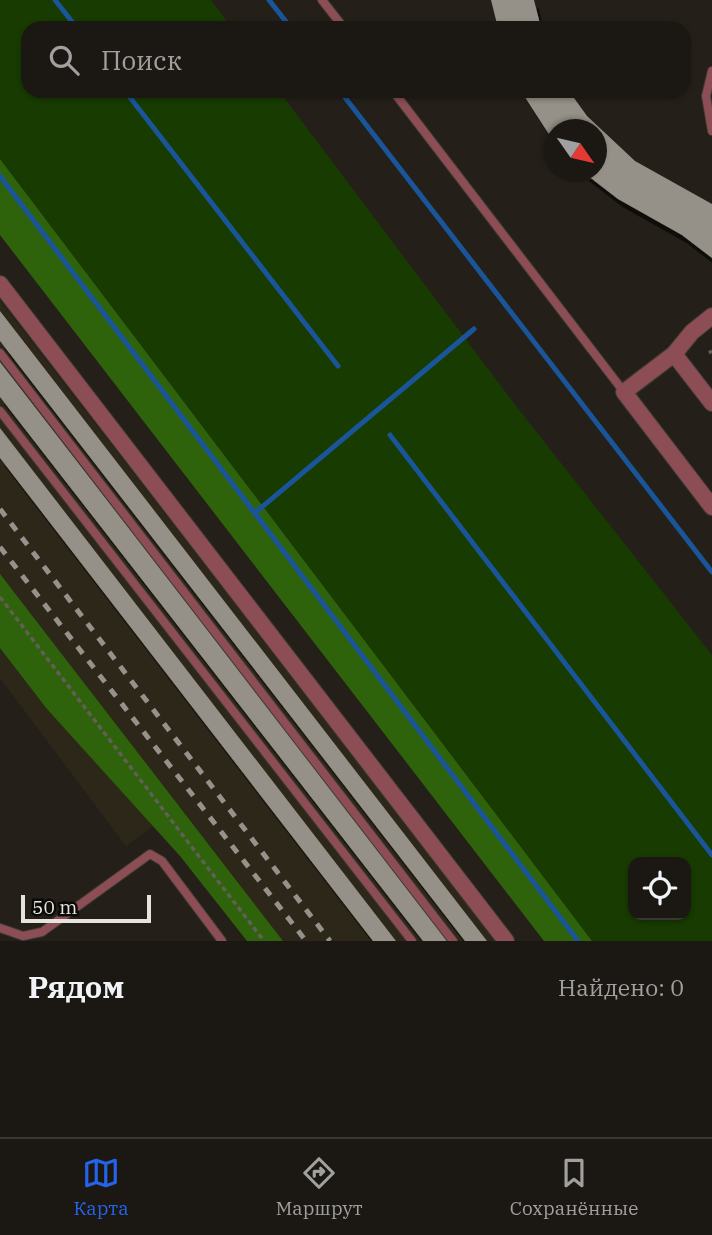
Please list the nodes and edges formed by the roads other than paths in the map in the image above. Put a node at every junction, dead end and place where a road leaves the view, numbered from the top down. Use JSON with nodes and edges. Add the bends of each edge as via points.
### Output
{"nodes":[{"id":1,"x":322,"y":0,"type":"edge"},
{"id":2,"x":338,"y":21,"type":"edge"},
{"id":3,"x":712,"y":71,"type":"edge"},
{"id":4,"x":398,"y":98,"type":"edge"},
{"id":5,"x":712,"y":131,"type":"edge"},
{"id":6,"x":0,"y":284,"type":"edge"},
{"id":7,"x":712,"y":317,"type":"edge"},
{"id":8,"x":0,"y":353,"type":"edge"},
{"id":9,"x":674,"y":354,"type":"junction"},
{"id":10,"x":624,"y":392,"type":"junction"},
{"id":11,"x":712,"y":403,"type":"edge"},
{"id":12,"x":0,"y":411,"type":"edge"},
{"id":13,"x":712,"y":507,"type":"edge"},
{"id":14,"x":0,"y":928,"type":"edge"},
{"id":15,"x":22,"y":939,"type":"edge"},
{"id":16,"x":222,"y":941,"type":"edge"},
{"id":17,"x":412,"y":941,"type":"edge"},
{"id":18,"x":453,"y":941,"type":"edge"},
{"id":19,"x":506,"y":941,"type":"edge"}],
"edges":[{"from":1,"to":2,"type":"lane"},
{"from":3,"to":5,"type":"lane","via":[[706,96]]},
{"from":4,"to":10,"type":"lane"},
{"from":6,"to":19,"type":"street"},
{"from":7,"to":9,"type":"street"},
{"from":8,"to":18,"type":"lane"},
{"from":9,"to":10,"type":"street"},
{"from":9,"to":11,"type":"street"},
{"from":10,"to":13,"type":"street"},
{"from":12,"to":17,"type":"lane"},
{"from":14,"to":15,"type":"lane"},
{"from":15,"to":16,"type":"lane","via":[[42,932],[150,854],[162,862]]}]}
